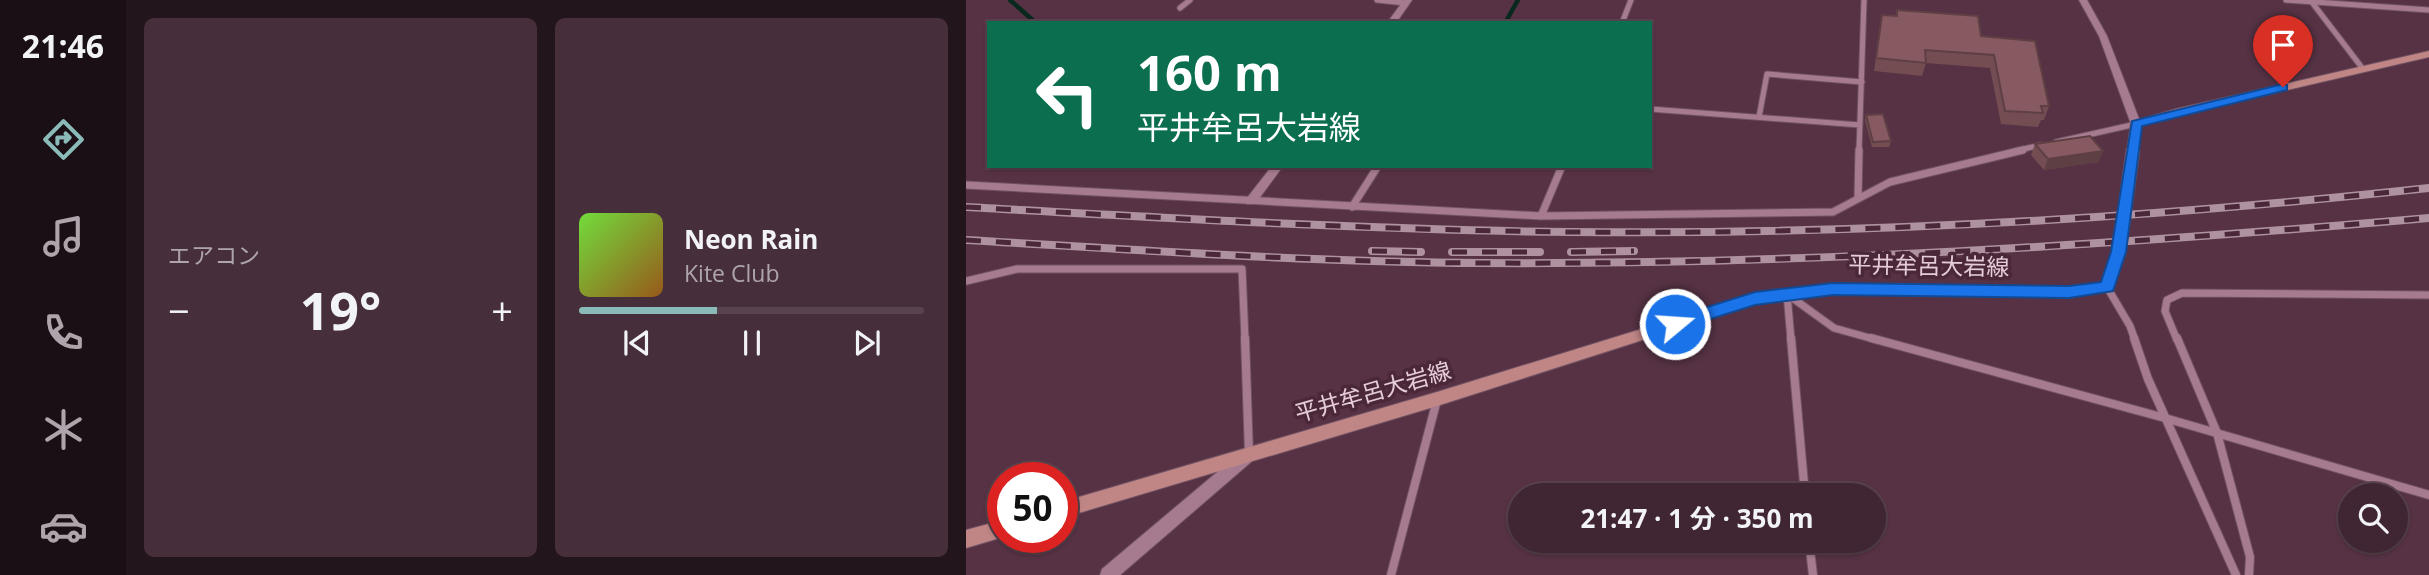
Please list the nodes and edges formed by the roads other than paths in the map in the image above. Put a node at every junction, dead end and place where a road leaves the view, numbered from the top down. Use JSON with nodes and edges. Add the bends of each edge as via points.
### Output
{"nodes":[{"id":1,"x":1190,"y":0,"type":"edge"},
{"id":2,"x":1377,"y":0,"type":"edge"},
{"id":3,"x":1631,"y":0,"type":"edge"},
{"id":4,"x":1864,"y":0,"type":"edge"},
{"id":5,"x":2083,"y":0,"type":"edge"},
{"id":6,"x":2286,"y":0,"type":"edge"},
{"id":7,"x":2311,"y":1,"type":"edge"},
{"id":8,"x":1407,"y":2,"type":"edge"},
{"id":9,"x":1180,"y":8,"type":"dead end"},
{"id":10,"x":2429,"y":10,"type":"edge"},
{"id":11,"x":1393,"y":21,"type":"edge"},
{"id":12,"x":1623,"y":21,"type":"edge"},
{"id":13,"x":2429,"y":54,"type":"edge"},
{"id":14,"x":2363,"y":69,"type":"junction"},
{"id":15,"x":1862,"y":82,"type":"junction"},
{"id":16,"x":1652,"y":109,"type":"edge"},
{"id":17,"x":1759,"y":117,"type":"junction"},
{"id":18,"x":2136,"y":124,"type":"junction"},
{"id":19,"x":1860,"y":125,"type":"junction"},
{"id":20,"x":1277,"y":168,"type":"edge"},
{"id":21,"x":1377,"y":168,"type":"edge"},
{"id":22,"x":1561,"y":168,"type":"edge"},
{"id":23,"x":966,"y":185,"type":"edge"},
{"id":24,"x":1858,"y":198,"type":"junction"},
{"id":25,"x":1251,"y":201,"type":"junction"},
{"id":26,"x":1352,"y":206,"type":"junction"},
{"id":27,"x":1541,"y":216,"type":"junction"},
{"id":28,"x":966,"y":281,"type":"edge"},
{"id":29,"x":2107,"y":287,"type":"junction"},
{"id":30,"x":1787,"y":294,"type":"junction"},
{"id":31,"x":2429,"y":295,"type":"edge"},
{"id":32,"x":1437,"y":399,"type":"junction"},
{"id":33,"x":2165,"y":418,"type":"junction"},
{"id":34,"x":2217,"y":433,"type":"junction"},
{"id":35,"x":1249,"y":454,"type":"junction"},
{"id":36,"x":1804,"y":483,"type":"edge"},
{"id":37,"x":2429,"y":495,"type":"edge"},
{"id":38,"x":1078,"y":505,"type":"edge"},
{"id":39,"x":987,"y":533,"type":"edge"},
{"id":40,"x":966,"y":539,"type":"edge"},
{"id":41,"x":1811,"y":553,"type":"edge"},
{"id":42,"x":1108,"y":575,"type":"edge"},
{"id":43,"x":1391,"y":575,"type":"edge"},
{"id":44,"x":1813,"y":575,"type":"edge"},
{"id":45,"x":2236,"y":575,"type":"edge"},
{"id":46,"x":2249,"y":575,"type":"edge"}],
"edges":[{"from":1,"to":9,"type":"street"},
{"from":2,"to":8,"type":"street"},
{"from":3,"to":12,"type":"street"},
{"from":4,"to":15,"type":"street"},
{"from":5,"to":18,"type":"street","via":[[2103,36]]},
{"from":6,"to":7,"type":"street"},
{"from":7,"to":10,"type":"street"},
{"from":7,"to":14,"type":"street"},
{"from":8,"to":11,"type":"street"},
{"from":13,"to":14,"type":"main road"},
{"from":14,"to":18,"type":"main road"},
{"from":15,"to":17,"type":"street","via":[[1767,74]]},
{"from":15,"to":19,"type":"street"},
{"from":16,"to":17,"type":"street"},
{"from":17,"to":19,"type":"street"},
{"from":18,"to":24,"type":"street","via":[[1890,182]]},
{"from":18,"to":29,"type":"main road","bridge":true,"via":[[2119,252]]},
{"from":19,"to":24,"type":"street"},
{"from":20,"to":25,"type":"street"},
{"from":21,"to":26,"type":"street"},
{"from":22,"to":27,"type":"street"},
{"from":23,"to":25,"type":"street"},
{"from":24,"to":27,"type":"street","via":[[1833,212]]},
{"from":25,"to":26,"type":"street"},
{"from":26,"to":27,"type":"street"},
{"from":28,"to":35,"type":"street","via":[[1017,270],[1242,269]]},
{"from":29,"to":30,"type":"main road","name":"平井牟呂大岩線","via":[[2069,292],[1833,289]]},
{"from":29,"to":33,"type":"street","via":[[2130,326]]},
{"from":30,"to":32,"type":"main road","name":"平井牟呂大岩線","via":[[1755,299]]},
{"from":30,"to":33,"type":"street","via":[[1833,328]]},
{"from":30,"to":36,"type":"street"},
{"from":31,"to":34,"type":"street","via":[[2182,293],[2167,300],[2165,311]]},
{"from":32,"to":35,"type":"main road","name":"平井牟呂大岩線"},
{"from":32,"to":43,"type":"street"},
{"from":33,"to":34,"type":"street"},
{"from":33,"to":45,"type":"street"},
{"from":34,"to":37,"type":"street"},
{"from":34,"to":46,"type":"street","via":[[2250,557]]},
{"from":35,"to":38,"type":"main road","name":"平井牟呂大岩線"},
{"from":35,"to":42,"type":"street"},
{"from":39,"to":40,"type":"main road"},
{"from":41,"to":44,"type":"street"}]}
